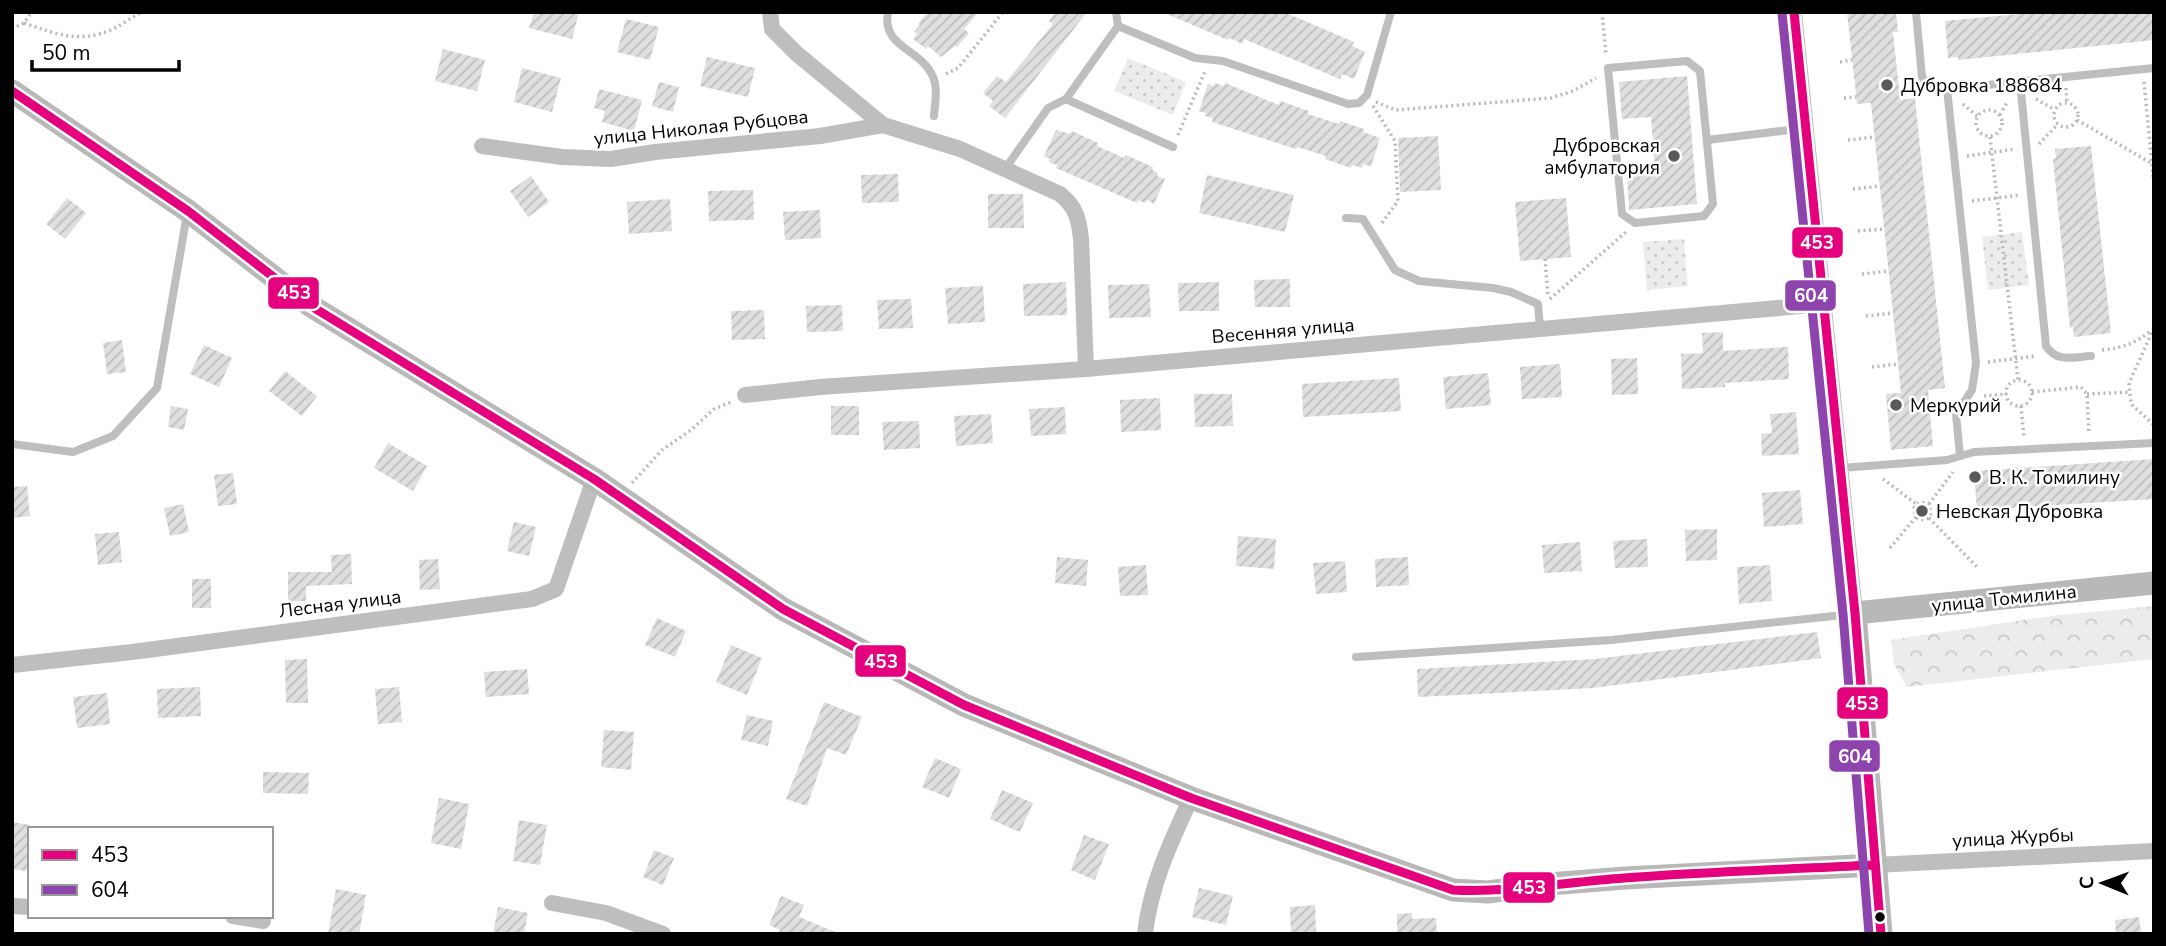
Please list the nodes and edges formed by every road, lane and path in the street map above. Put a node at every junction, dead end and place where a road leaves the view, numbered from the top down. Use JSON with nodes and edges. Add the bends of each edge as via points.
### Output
{"nodes":[{"id":1,"x":32,"y":12,"type":"edge"},
{"id":2,"x":142,"y":12,"type":"edge"},
{"id":3,"x":772,"y":12,"type":"edge"},
{"id":4,"x":887,"y":12,"type":"edge"},
{"id":5,"x":1003,"y":12,"type":"edge"},
{"id":6,"x":1116,"y":12,"type":"edge"},
{"id":7,"x":1391,"y":12,"type":"edge"},
{"id":8,"x":1602,"y":12,"type":"edge"},
{"id":9,"x":1794,"y":12,"type":"edge"},
{"id":10,"x":1916,"y":12,"type":"edge"},
{"id":11,"x":24,"y":23,"type":"junction"},
{"id":12,"x":1118,"y":26,"type":"junction"},
{"id":13,"x":12,"y":29,"type":"edge"},
{"id":14,"x":1210,"y":59,"type":"junction"},
{"id":15,"x":1852,"y":60,"type":"dead end"},
{"id":16,"x":1840,"y":62,"type":"dead end"},
{"id":17,"x":1608,"y":68,"type":"junction"},
{"id":18,"x":2154,"y":68,"type":"edge"},
{"id":19,"x":2143,"y":69,"type":"junction"},
{"id":20,"x":933,"y":77,"type":"junction"},
{"id":21,"x":2020,"y":82,"type":"junction"},
{"id":22,"x":1947,"y":89,"type":"junction"},
{"id":23,"x":12,"y":91,"type":"edge"},
{"id":24,"x":1367,"y":95,"type":"junction"},
{"id":25,"x":1856,"y":97,"type":"dead end"},
{"id":26,"x":1844,"y":98,"type":"dead end"},
{"id":27,"x":1066,"y":99,"type":"junction"},
{"id":28,"x":934,"y":116,"type":"dead end"},
{"id":29,"x":2077,"y":120,"type":"junction"},
{"id":30,"x":2058,"y":124,"type":"junction"},
{"id":31,"x":883,"y":125,"type":"junction"},
{"id":32,"x":1806,"y":128,"type":"junction"},
{"id":33,"x":1874,"y":137,"type":"dead end"},
{"id":34,"x":1990,"y":137,"type":"junction"},
{"id":35,"x":1707,"y":140,"type":"junction"},
{"id":36,"x":1848,"y":140,"type":"dead end"},
{"id":37,"x":482,"y":146,"type":"dead end"},
{"id":38,"x":1173,"y":147,"type":"joint"},
{"id":39,"x":2027,"y":148,"type":"junction"},
{"id":40,"x":1992,"y":152,"type":"junction"},
{"id":41,"x":1954,"y":158,"type":"junction"},
{"id":42,"x":2153,"y":165,"type":"edge"},
{"id":43,"x":1005,"y":169,"type":"junction"},
{"id":44,"x":2154,"y":185,"type":"edge"},
{"id":45,"x":1880,"y":186,"type":"dead end"},
{"id":46,"x":1853,"y":189,"type":"dead end"},
{"id":47,"x":2032,"y":193,"type":"junction"},
{"id":48,"x":1998,"y":198,"type":"junction"},
{"id":49,"x":1959,"y":203,"type":"junction"},
{"id":50,"x":188,"y":211,"type":"junction"},
{"id":51,"x":1346,"y":218,"type":"dead end"},
{"id":52,"x":1635,"y":223,"type":"junction"},
{"id":53,"x":1884,"y":229,"type":"dead end"},
{"id":54,"x":1858,"y":232,"type":"dead end"},
{"id":55,"x":1373,"y":237,"type":"junction"},
{"id":56,"x":1888,"y":271,"type":"dead end"},
{"id":57,"x":1862,"y":274,"type":"dead end"},
{"id":58,"x":1549,"y":300,"type":"dead end"},
{"id":59,"x":1824,"y":304,"type":"junction"},
{"id":60,"x":1893,"y":313,"type":"dead end"},
{"id":61,"x":1866,"y":316,"type":"dead end"},
{"id":62,"x":1540,"y":328,"type":"junction"},
{"id":63,"x":2154,"y":328,"type":"edge"},
{"id":64,"x":2052,"y":355,"type":"junction"},
{"id":65,"x":2091,"y":356,"type":"joint"},
{"id":66,"x":2016,"y":358,"type":"junction"},
{"id":67,"x":1976,"y":363,"type":"junction"},
{"id":68,"x":1898,"y":364,"type":"dead end"},
{"id":69,"x":1872,"y":367,"type":"dead end"},
{"id":70,"x":1086,"y":369,"type":"junction"},
{"id":71,"x":2018,"y":380,"type":"junction"},
{"id":72,"x":2032,"y":391,"type":"junction"},
{"id":73,"x":2130,"y":392,"type":"junction"},
{"id":74,"x":2007,"y":394,"type":"junction"},
{"id":75,"x":2087,"y":394,"type":"junction"},
{"id":76,"x":745,"y":396,"type":"joint"},
{"id":77,"x":1967,"y":398,"type":"junction"},
{"id":78,"x":2021,"y":406,"type":"junction"},
{"id":79,"x":2154,"y":425,"type":"edge"},
{"id":80,"x":2154,"y":443,"type":"edge"},
{"id":81,"x":12,"y":444,"type":"edge"},
{"id":82,"x":2090,"y":446,"type":"junction"},
{"id":83,"x":2025,"y":450,"type":"junction"},
{"id":84,"x":1960,"y":456,"type":"junction"},
{"id":85,"x":1840,"y":468,"type":"junction"},
{"id":86,"x":594,"y":479,"type":"junction"},
{"id":87,"x":1883,"y":479,"type":"dead end"},
{"id":88,"x":619,"y":496,"type":"junction"},
{"id":89,"x":1916,"y":504,"type":"junction"},
{"id":90,"x":1929,"y":504,"type":"junction"},
{"id":91,"x":1916,"y":517,"type":"junction"},
{"id":92,"x":1929,"y":517,"type":"junction"},
{"id":93,"x":1890,"y":548,"type":"dead end"},
{"id":94,"x":1979,"y":569,"type":"dead end"},
{"id":95,"x":2154,"y":583,"type":"edge"},
{"id":96,"x":1855,"y":613,"type":"junction"},
{"id":97,"x":1356,"y":657,"type":"dead end"},
{"id":98,"x":12,"y":664,"type":"edge"},
{"id":99,"x":1191,"y":798,"type":"junction"},
{"id":100,"x":2154,"y":851,"type":"edge"},
{"id":101,"x":1875,"y":865,"type":"junction"},
{"id":102,"x":552,"y":903,"type":"dead end"},
{"id":103,"x":245,"y":918,"type":"edge"},
{"id":104,"x":263,"y":921,"type":"dead end"},
{"id":105,"x":663,"y":934,"type":"edge"},
{"id":106,"x":1145,"y":934,"type":"edge"},
{"id":107,"x":1881,"y":934,"type":"edge"}],
"edges":[{"from":1,"to":11,"type":"path"},
{"from":2,"to":11,"type":"path","via":[[87,38],[59,35]]},
{"from":3,"to":31,"type":"street","via":[[772,29]]},
{"from":4,"to":20,"type":"lane","via":[[888,33],[924,63]]},
{"from":5,"to":20,"type":"path","via":[[958,68]]},
{"from":6,"to":12,"type":"lane"},
{"from":7,"to":24,"type":"lane"},
{"from":8,"to":17,"type":"path"},
{"from":9,"to":32,"type":"street"},
{"from":10,"to":22,"type":"lane","via":[[1922,77],[1928,86]]},
{"from":11,"to":13,"type":"path"},
{"from":12,"to":14,"type":"lane","via":[[1195,58]]},
{"from":12,"to":27,"type":"lane"},
{"from":14,"to":24,"type":"lane","via":[[1348,104],[1359,103]]},
{"from":14,"to":38,"type":"path"},
{"from":15,"to":16,"type":"path"},
{"from":17,"to":24,"type":"path","via":[[1591,83],[1552,98],[1396,110],[1380,106]]},
{"from":17,"to":35,"type":"lane","via":[[1687,61],[1700,71]]},
{"from":17,"to":52,"type":"lane","via":[[1622,214]]},
{"from":18,"to":19,"type":"lane"},
{"from":19,"to":21,"type":"lane"},
{"from":19,"to":42,"type":"path"},
{"from":20,"to":28,"type":"lane"},
{"from":21,"to":22,"type":"lane"},
{"from":21,"to":39,"type":"lane"},
{"from":22,"to":41,"type":"lane"},
{"from":23,"to":50,"type":"street"},
{"from":24,"to":55,"type":"path","via":[[1395,142],[1398,201]]},
{"from":25,"to":26,"type":"path"},
{"from":27,"to":38,"type":"lane"},
{"from":27,"to":43,"type":"lane","via":[[1048,108]]},
{"from":29,"to":30,"type":"path","via":[[2072,126]]},
{"from":29,"to":30,"type":"path","via":[[2074,106],[2067,103],[2055,110]]},
{"from":29,"to":42,"type":"path"},
{"from":30,"to":39,"type":"path","via":[[2037,146]]},
{"from":31,"to":37,"type":"street","name":"улица Николая Рубцова","via":[[611,159]]},
{"from":31,"to":43,"type":"street","via":[[960,149]]},
{"from":32,"to":35,"type":"lane"},
{"from":32,"to":59,"type":"street"},
{"from":33,"to":36,"type":"path"},
{"from":34,"to":34,"type":"path","via":[[1980,134],[1976,125],[1985,111],[1996,112],[2002,121],[1999,131]]},
{"from":34,"to":40,"type":"path"},
{"from":35,"to":52,"type":"lane","via":[[1713,204],[1704,216]]},
{"from":39,"to":40,"type":"path"},
{"from":39,"to":47,"type":"lane"},
{"from":40,"to":41,"type":"path"},
{"from":40,"to":48,"type":"path"},
{"from":41,"to":49,"type":"lane"},
{"from":42,"to":44,"type":"path"},
{"from":43,"to":70,"type":"street","via":[[1060,194],[1073,205],[1079,219]]},
{"from":45,"to":46,"type":"path"},
{"from":47,"to":48,"type":"path"},
{"from":47,"to":64,"type":"lane","via":[[2046,346]]},
{"from":48,"to":49,"type":"path"},
{"from":48,"to":66,"type":"path"},
{"from":49,"to":67,"type":"lane"},
{"from":50,"to":81,"type":"lane","via":[[158,388],[113,436],[73,453]]},
{"from":50,"to":86,"type":"street","via":[[311,306]]},
{"from":51,"to":55,"type":"lane","via":[[1363,219]]},
{"from":52,"to":58,"type":"path"},
{"from":53,"to":54,"type":"path"},
{"from":55,"to":62,"type":"lane","via":[[1395,270],[1419,281],[1493,288],[1538,304]]},
{"from":56,"to":57,"type":"path"},
{"from":59,"to":62,"type":"street","name":"Весенняя улица"},
{"from":59,"to":85,"type":"street"},
{"from":60,"to":61,"type":"path"},
{"from":62,"to":70,"type":"street","name":"Весенняя улица"},
{"from":63,"to":65,"type":"path","via":[[2138,341]]},
{"from":63,"to":73,"type":"path","via":[[2129,383]]},
{"from":64,"to":65,"type":"lane","via":[[2061,359]]},
{"from":64,"to":66,"type":"path"},
{"from":66,"to":67,"type":"path"},
{"from":66,"to":71,"type":"path"},
{"from":67,"to":77,"type":"lane"},
{"from":68,"to":69,"type":"path"},
{"from":70,"to":76,"type":"street","name":"Весенняя улица"},
{"from":71,"to":72,"type":"path"},
{"from":71,"to":74,"type":"path"},
{"from":72,"to":75,"type":"path","via":[[2081,387]]},
{"from":72,"to":78,"type":"path"},
{"from":73,"to":75,"type":"path"},
{"from":73,"to":79,"type":"path","via":[[2131,404]]},
{"from":74,"to":77,"type":"path"},
{"from":74,"to":78,"type":"path"},
{"from":75,"to":82,"type":"path"},
{"from":76,"to":88,"type":"path","via":[[714,409],[662,450]]},
{"from":77,"to":84,"type":"lane","via":[[1956,414]]},
{"from":78,"to":83,"type":"path"},
{"from":80,"to":82,"type":"lane"},
{"from":82,"to":83,"type":"lane"},
{"from":83,"to":84,"type":"lane"},
{"from":84,"to":85,"type":"lane"},
{"from":84,"to":90,"type":"path","via":[[1960,464]]},
{"from":85,"to":96,"type":"street"},
{"from":86,"to":88,"type":"street"},
{"from":86,"to":98,"type":"street","name":"Лесная улица","via":[[556,589],[532,599]]},
{"from":87,"to":89,"type":"path"},
{"from":88,"to":99,"type":"street","via":[[783,609],[964,705]]},
{"from":89,"to":90,"type":"path"},
{"from":89,"to":91,"type":"path"},
{"from":90,"to":92,"type":"path"},
{"from":91,"to":92,"type":"path"},
{"from":91,"to":93,"type":"path"},
{"from":92,"to":94,"type":"path"},
{"from":95,"to":96,"type":"street","name":"улица Томилина"},
{"from":96,"to":97,"type":"lane","via":[[1612,640]]},
{"from":96,"to":101,"type":"street"},
{"from":99,"to":101,"type":"street","via":[[1452,890],[1488,892],[1625,878]]},
{"from":99,"to":106,"type":"street","via":[[1166,853]]},
{"from":100,"to":101,"type":"street","name":"улица Журбы"},
{"from":101,"to":107,"type":"street"},
{"from":102,"to":105,"type":"street","via":[[606,913]]},
{"from":103,"to":104,"type":"street"}]}
